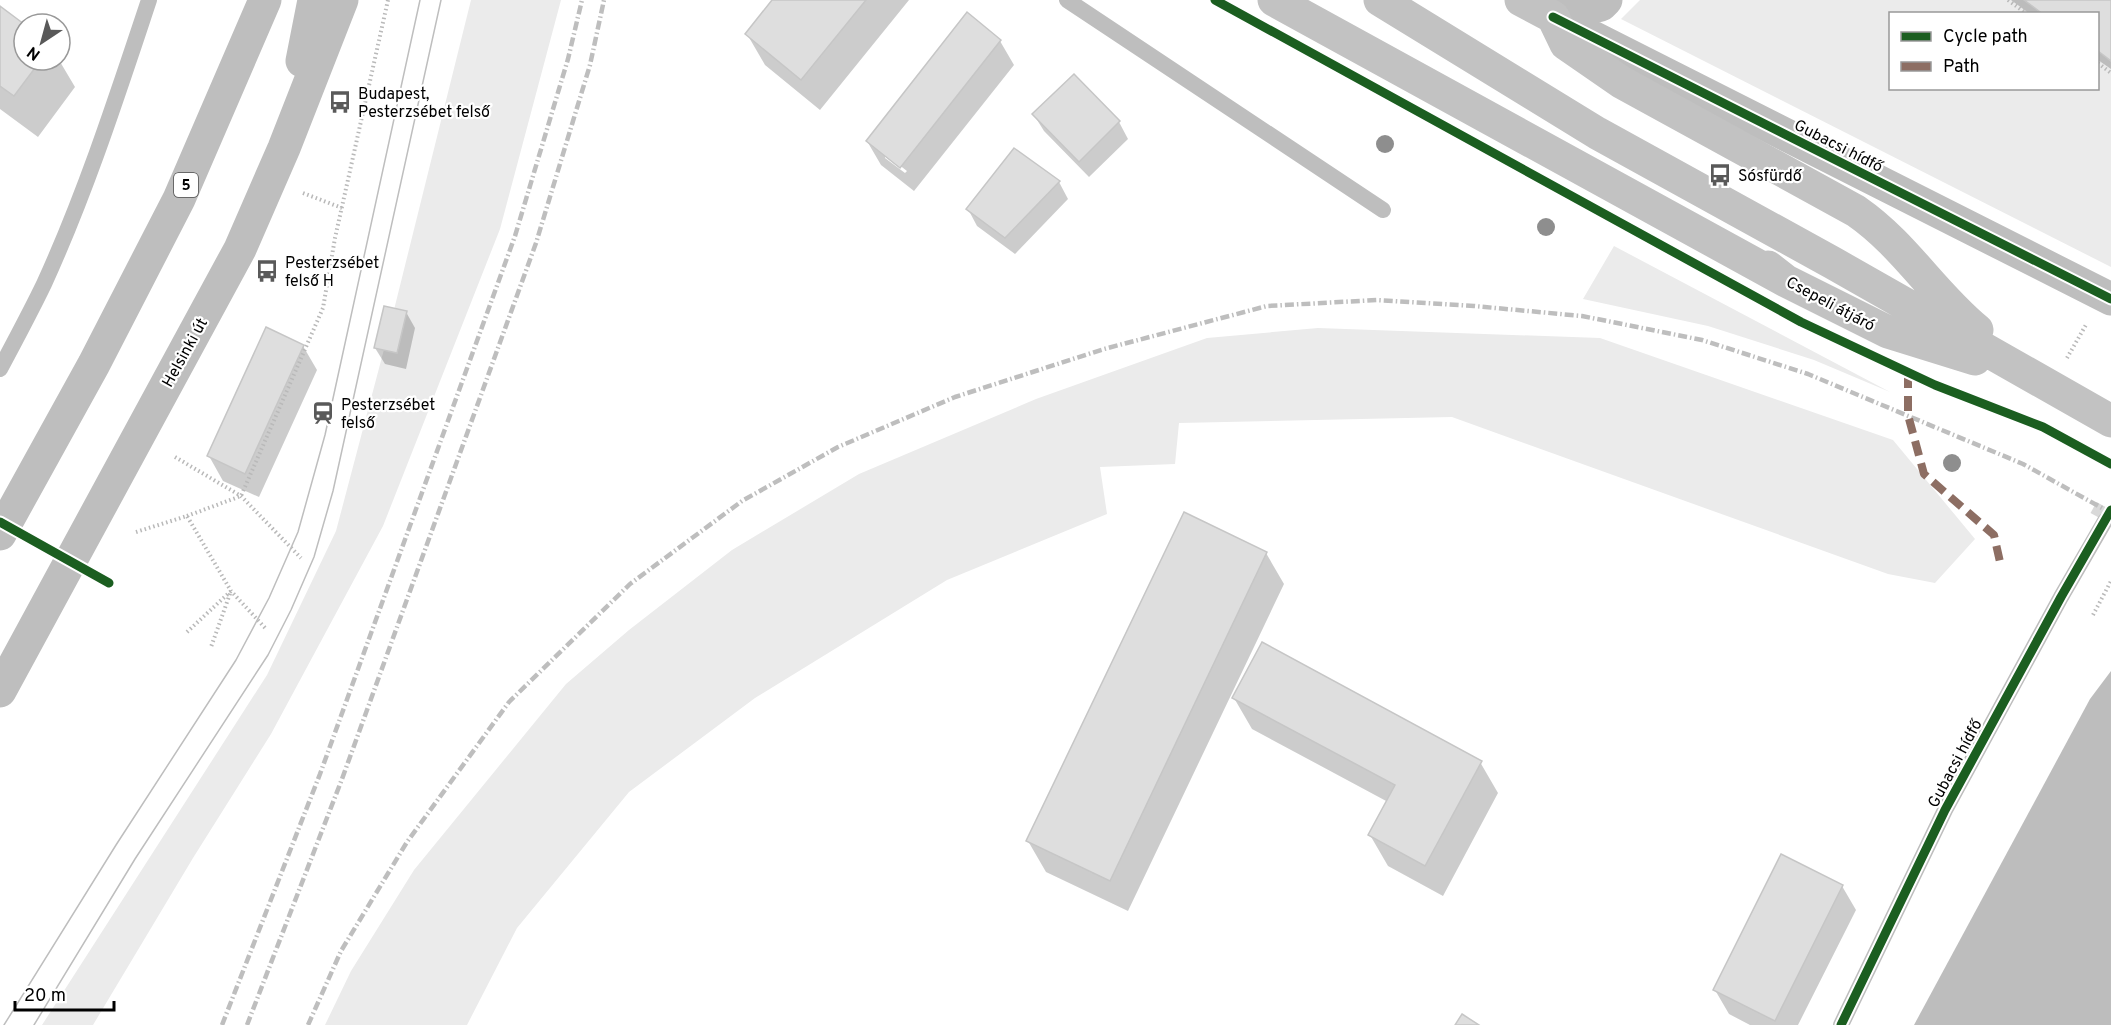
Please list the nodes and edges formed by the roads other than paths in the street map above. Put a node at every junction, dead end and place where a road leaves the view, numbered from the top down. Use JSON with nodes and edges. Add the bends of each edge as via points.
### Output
{"nodes":[{"id":1,"x":149,"y":0,"type":"edge"},
{"id":2,"x":265,"y":0,"type":"edge"},
{"id":3,"x":314,"y":0,"type":"edge"},
{"id":4,"x":342,"y":0,"type":"edge"},
{"id":5,"x":1067,"y":0,"type":"edge"},
{"id":6,"x":1274,"y":0,"type":"edge"},
{"id":7,"x":1380,"y":0,"type":"edge"},
{"id":8,"x":1521,"y":0,"type":"edge"},
{"id":9,"x":1606,"y":0,"type":"edge"},
{"id":10,"x":1554,"y":8,"type":"edge"},
{"id":11,"x":1597,"y":133,"type":"junction"},
{"id":12,"x":284,"y":148,"type":"junction"},
{"id":13,"x":1383,"y":210,"type":"dead end"},
{"id":14,"x":1786,"y":280,"type":"junction"},
{"id":15,"x":2101,"y":308,"type":"edge"},
{"id":16,"x":0,"y":369,"type":"edge"},
{"id":17,"x":2048,"y":385,"type":"junction"},
{"id":18,"x":2111,"y":421,"type":"edge"},
{"id":19,"x":2105,"y":521,"type":"dead end"},
{"id":20,"x":0,"y":534,"type":"edge"},
{"id":21,"x":0,"y":691,"type":"edge"},
{"id":22,"x":1841,"y":1025,"type":"edge"}],
"edges":[{"from":1,"to":16,"type":"lane","via":[[81,196],[44,284]]},
{"from":2,"to":20,"type":"main road","number":"5","via":[[179,199]]},
{"from":3,"to":12,"type":"main road"},
{"from":4,"to":12,"type":"main road","name":"Helsinki út"},
{"from":5,"to":13,"type":"lane"},
{"from":6,"to":14,"type":"main road"},
{"from":7,"to":11,"type":"main road","name":"Csepeli átjáró"},
{"from":8,"to":10,"type":"main road"},
{"from":9,"to":10,"type":"main road","via":[[1601,5]]},
{"from":10,"to":15,"type":"main road","name":"Gubacsi hídfő"},
{"from":10,"to":17,"type":"main road","via":[[1566,44],[1621,82],[1878,226],[1965,320]]},
{"from":11,"to":14,"type":"main road","name":"Csepeli átjáró"},
{"from":11,"to":17,"type":"main road","name":"Csepeli átjáró"},
{"from":12,"to":21,"type":"main road","name":"Helsinki út","via":[[240,249]]},
{"from":14,"to":17,"type":"main road","name":"Csepeli átjáró","via":[[1888,332]]},
{"from":17,"to":18,"type":"main road"},
{"from":19,"to":22,"type":"lane","name":"Gubacsi hídfő","via":[[1945,810]]}]}
